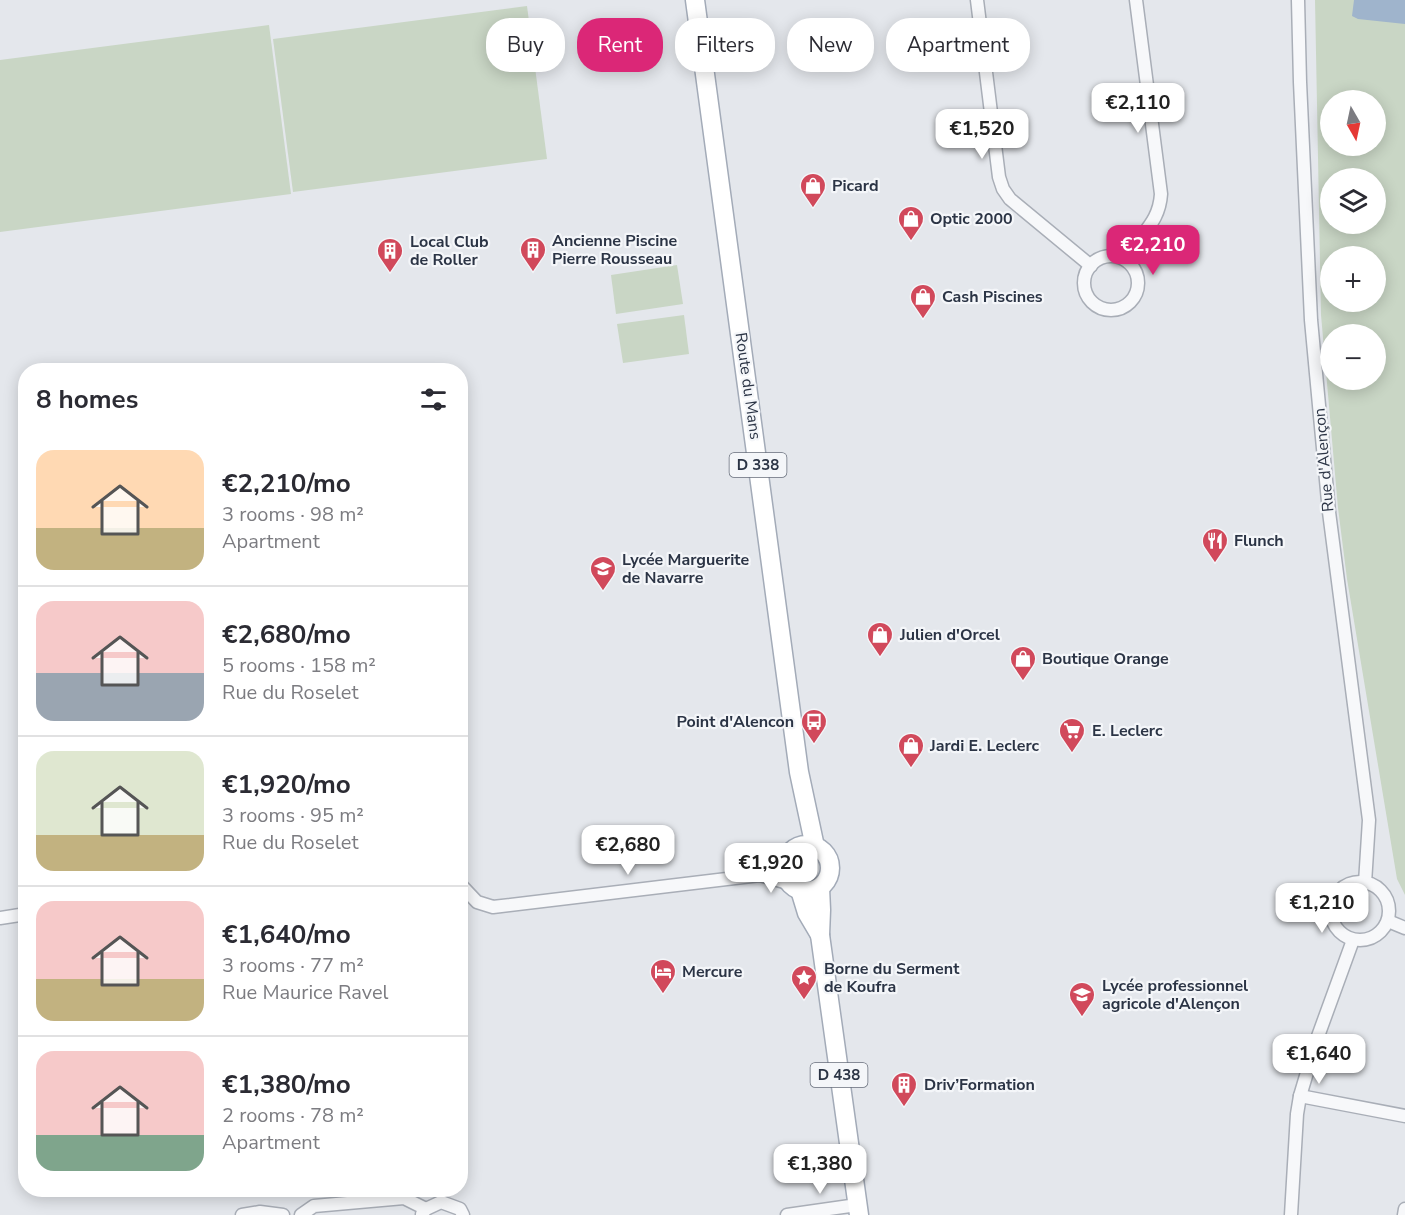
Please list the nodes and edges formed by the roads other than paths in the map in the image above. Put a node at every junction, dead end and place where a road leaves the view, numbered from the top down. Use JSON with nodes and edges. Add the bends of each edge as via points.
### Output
{"nodes":[{"id":1,"x":694,"y":0,"type":"edge"},
{"id":2,"x":977,"y":0,"type":"edge"},
{"id":3,"x":1136,"y":0,"type":"edge"},
{"id":4,"x":1298,"y":0,"type":"edge"},
{"id":5,"x":1127,"y":261,"type":"junction"},
{"id":6,"x":1090,"y":266,"type":"junction"},
{"id":7,"x":799,"y":772,"type":"junction"},
{"id":8,"x":815,"y":847,"type":"junction"},
{"id":9,"x":790,"y":855,"type":"junction"},
{"id":10,"x":760,"y":875,"type":"junction"},
{"id":11,"x":1365,"y":883,"type":"junction"},
{"id":12,"x":795,"y":887,"type":"junction"},
{"id":13,"x":820,"y":888,"type":"junction"},
{"id":14,"x":468,"y":892,"type":"edge"},
{"id":15,"x":18,"y":915,"type":"edge"},
{"id":16,"x":0,"y":918,"type":"edge"},
{"id":17,"x":1388,"y":921,"type":"junction"},
{"id":18,"x":1405,"y":928,"type":"edge"},
{"id":19,"x":820,"y":935,"type":"junction"},
{"id":20,"x":1353,"y":940,"type":"junction"},
{"id":21,"x":1300,"y":1096,"type":"junction"},
{"id":22,"x":1405,"y":1116,"type":"edge"},
{"id":23,"x":1405,"y":1209,"type":"edge"},
{"id":24,"x":858,"y":1210,"type":"edge"},
{"id":25,"x":424,"y":1212,"type":"edge"},
{"id":26,"x":242,"y":1215,"type":"edge"},
{"id":27,"x":283,"y":1215,"type":"edge"},
{"id":28,"x":301,"y":1215,"type":"edge"},
{"id":29,"x":463,"y":1215,"type":"edge"},
{"id":30,"x":787,"y":1215,"type":"edge"},
{"id":31,"x":1291,"y":1215,"type":"edge"},
{"id":32,"x":1404,"y":1215,"type":"edge"}],
"edges":[{"from":1,"to":7,"type":"main road","name":"Route du Mans","number":"D 338"},
{"from":2,"to":6,"type":"street","via":[[1003,189]]},
{"from":3,"to":5,"type":"street","via":[[1161,204]]},
{"from":4,"to":11,"type":"street","name":"Rue d'Alençon","via":[[1311,320],[1329,512],[1369,820]]},
{"from":5,"to":6,"type":"street","via":[[1107,256]]},
{"from":5,"to":6,"type":"street","via":[[1139,279],[1137,293],[1129,305],[1116,311],[1101,309],[1089,301],[1084,288]]},
{"from":7,"to":8,"type":"main road","name":"Route du Mans","number":"D 338"},
{"from":7,"to":9,"type":"main road","name":"Route du Mans","number":"D 338"},
{"from":8,"to":9,"type":"main road","via":[[803,845]]},
{"from":8,"to":13,"type":"main road","via":[[826,854],[831,870]]},
{"from":9,"to":10,"type":"street"},
{"from":9,"to":12,"type":"main road","via":[[784,872]]},
{"from":10,"to":12,"type":"street"},
{"from":10,"to":14,"type":"street","via":[[493,907],[477,902]]},
{"from":11,"to":17,"type":"street","via":[[1386,897]]},
{"from":11,"to":20,"type":"street","via":[[1340,890],[1332,905],[1333,922]]},
{"from":12,"to":13,"type":"main road","via":[[808,892]]},
{"from":12,"to":19,"type":"main road","number":"D 438"},
{"from":13,"to":19,"type":"main road","number":"D 438"},
{"from":15,"to":16,"type":"street"},
{"from":17,"to":18,"type":"street"},
{"from":17,"to":20,"type":"street","via":[[1370,939]]},
{"from":19,"to":24,"type":"main road","number":"D 438"},
{"from":20,"to":21,"type":"street"},
{"from":21,"to":22,"type":"street"},
{"from":21,"to":31,"type":"street"},
{"from":23,"to":32,"type":"street"},
{"from":24,"to":30,"type":"street"},
{"from":25,"to":28,"type":"street","via":[[404,1198],[315,1206]]},
{"from":25,"to":29,"type":"street","via":[[441,1202],[460,1209]]},
{"from":26,"to":27,"type":"street"}]}
